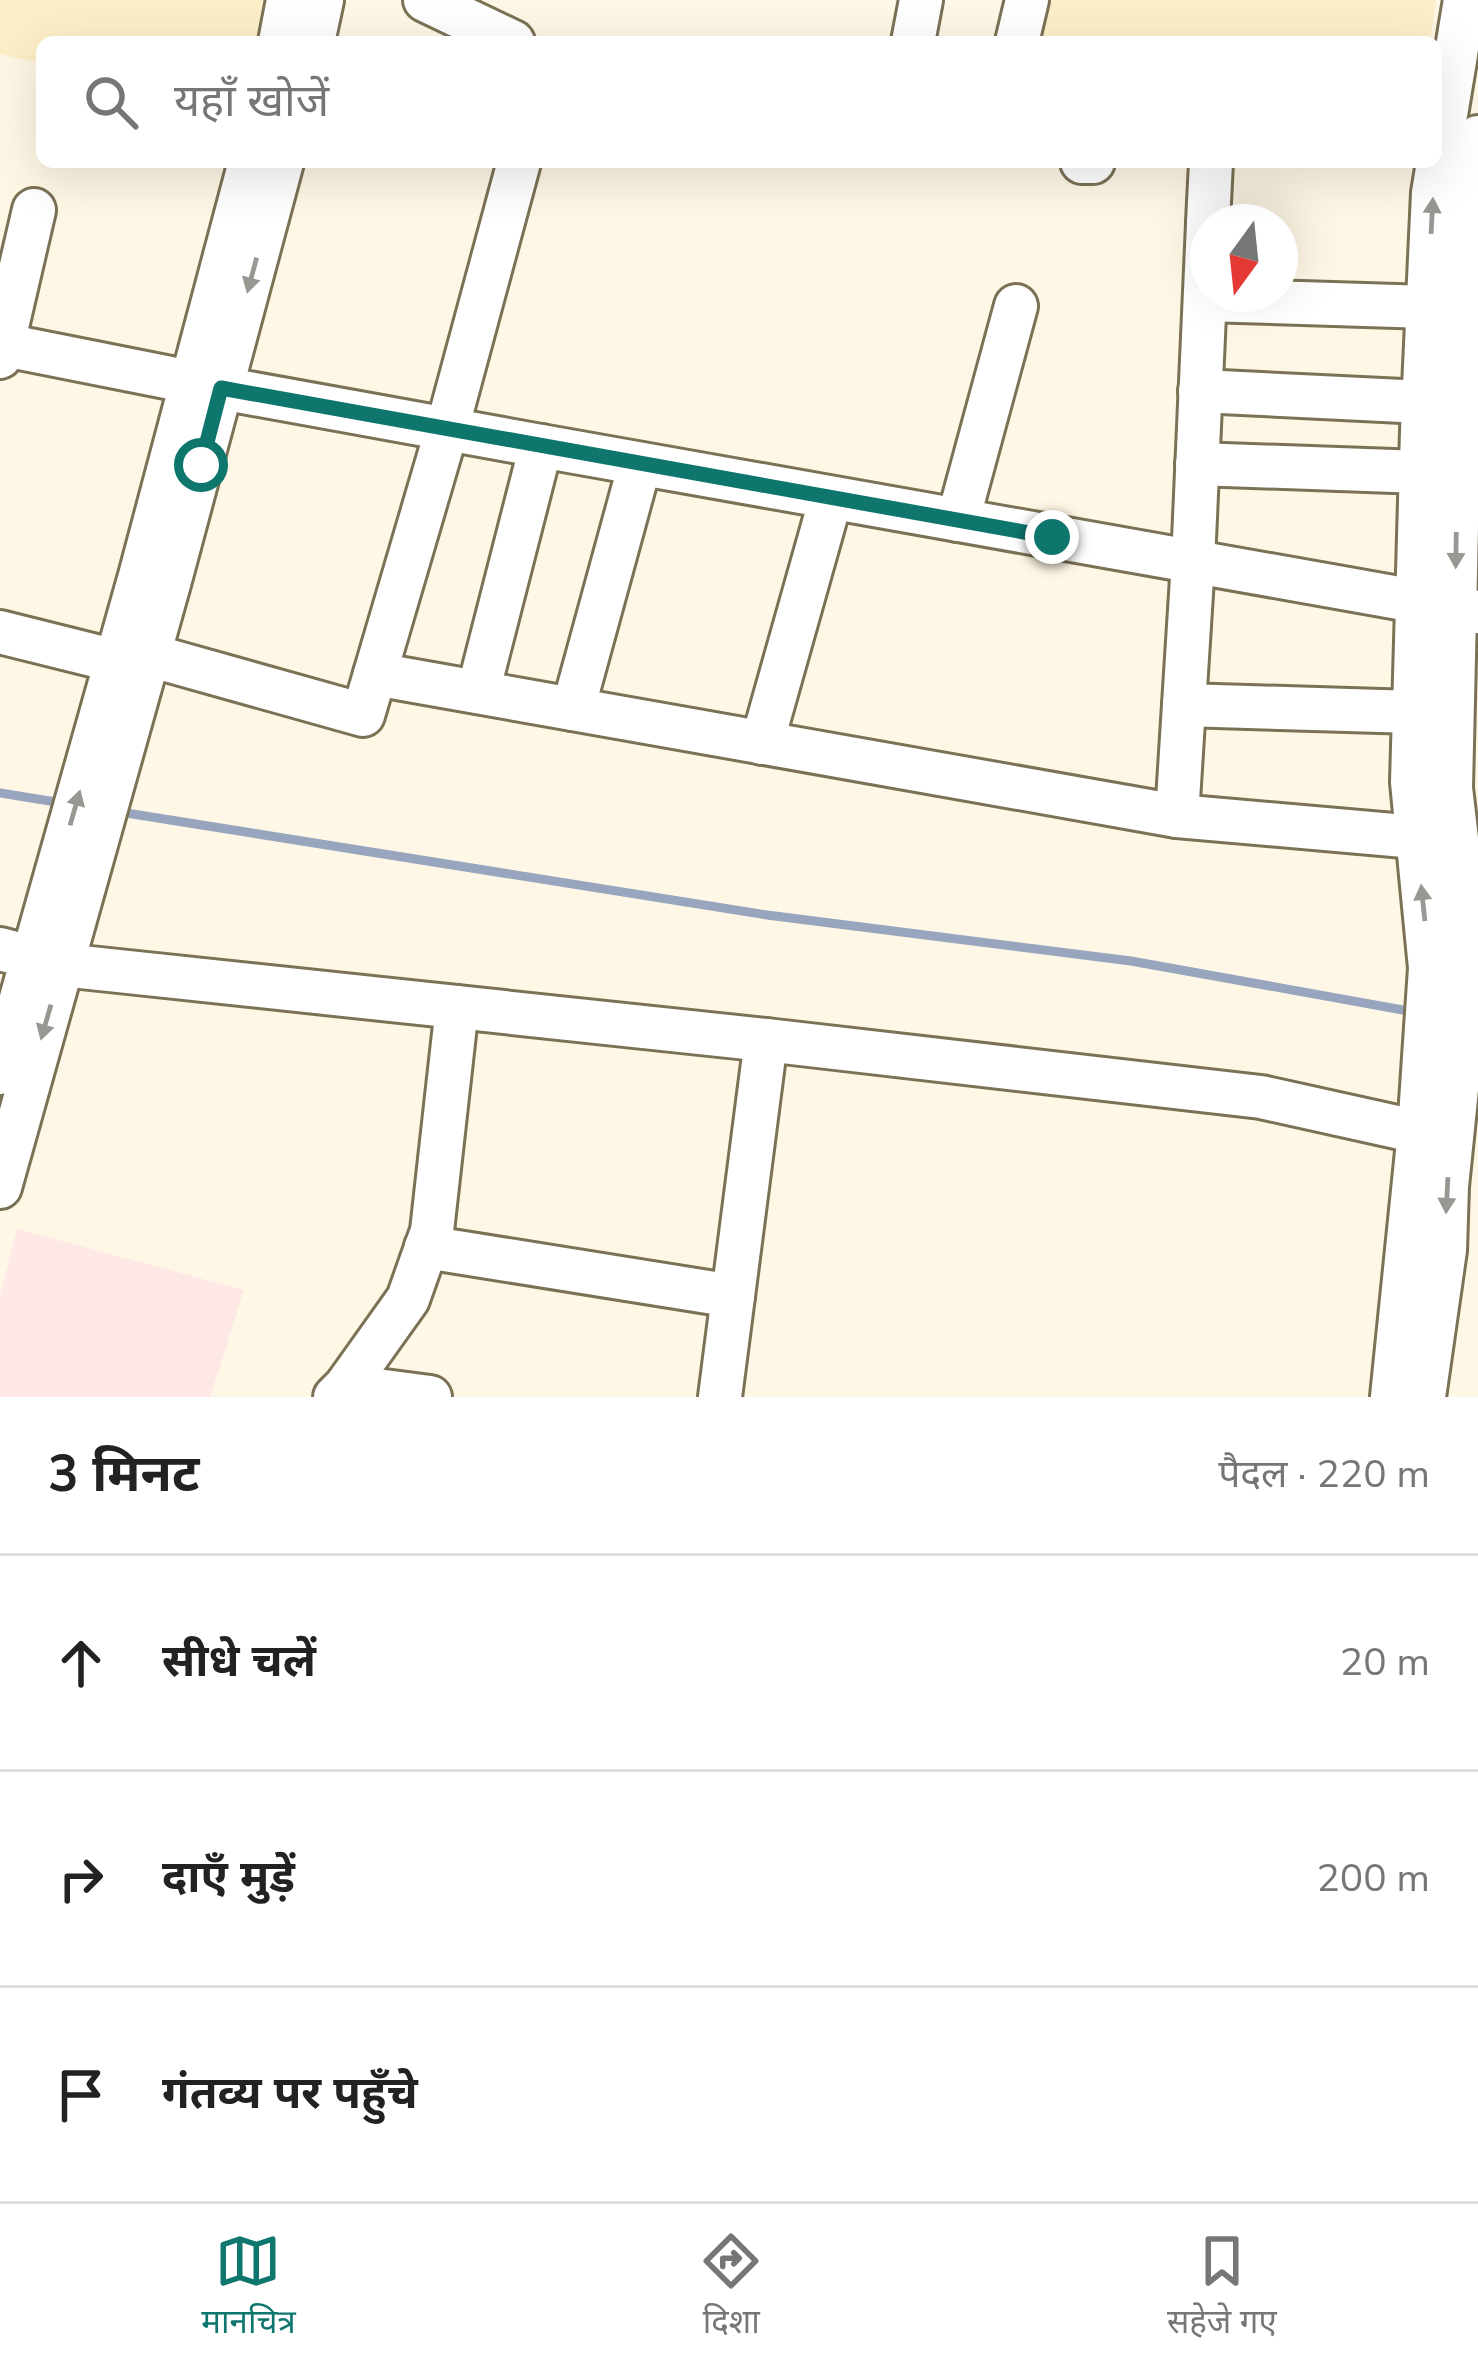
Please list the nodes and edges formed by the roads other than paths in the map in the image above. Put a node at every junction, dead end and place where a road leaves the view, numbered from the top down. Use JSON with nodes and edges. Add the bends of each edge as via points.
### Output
{"nodes":[{"id":1,"x":289,"y":0,"type":"edge"},
{"id":2,"x":322,"y":0,"type":"edge"},
{"id":3,"x":425,"y":0,"type":"edge"},
{"id":4,"x":921,"y":0,"type":"edge"},
{"id":5,"x":1027,"y":0,"type":"edge"},
{"id":6,"x":1465,"y":0,"type":"edge"},
{"id":7,"x":281,"y":36,"type":"edge"},
{"id":8,"x":314,"y":36,"type":"edge"},
{"id":9,"x":500,"y":36,"type":"edge"},
{"id":10,"x":914,"y":36,"type":"edge"},
{"id":11,"x":1018,"y":36,"type":"edge"},
{"id":12,"x":1459,"y":127,"type":"edge"},
{"id":13,"x":249,"y":168,"type":"edge"},
{"id":14,"x":280,"y":168,"type":"edge"},
{"id":15,"x":518,"y":168,"type":"edge"},
{"id":16,"x":1211,"y":168,"type":"edge"},
{"id":17,"x":1209,"y":204,"type":"edge"},
{"id":18,"x":34,"y":211,"type":"dead end"},
{"id":19,"x":1298,"y":303,"type":"edge"},
{"id":20,"x":1016,"y":306,"type":"dead end"},
{"id":21,"x":1457,"y":307,"type":"edge"},
{"id":22,"x":1204,"y":312,"type":"edge"},
{"id":23,"x":1,"y":349,"type":"edge"},
{"id":24,"x":206,"y":385,"type":"junction"},
{"id":25,"x":1201,"y":391,"type":"junction"},
{"id":26,"x":1423,"y":402,"type":"junction"},
{"id":27,"x":447,"y":429,"type":"junction"},
{"id":28,"x":542,"y":446,"type":"junction"},
{"id":29,"x":640,"y":464,"type":"junction"},
{"id":30,"x":1197,"y":464,"type":"junction"},
{"id":31,"x":1421,"y":472,"type":"junction"},
{"id":32,"x":831,"y":498,"type":"junction"},
{"id":33,"x":958,"y":520,"type":"junction"},
{"id":34,"x":1193,"y":562,"type":"junction"},
{"id":35,"x":1450,"y":608,"type":"edge"},
{"id":36,"x":0,"y":632,"type":"edge"},
{"id":37,"x":137,"y":661,"type":"junction"},
{"id":38,"x":375,"y":674,"type":"junction"},
{"id":39,"x":478,"y":692,"type":"junction"},
{"id":40,"x":1184,"y":705,"type":"junction"},
{"id":41,"x":573,"y":709,"type":"junction"},
{"id":42,"x":1414,"y":712,"type":"junction"},
{"id":43,"x":762,"y":742,"type":"junction"},
{"id":44,"x":1177,"y":815,"type":"junction"},
{"id":45,"x":1416,"y":837,"type":"junction"},
{"id":46,"x":1470,"y":881,"type":"edge"},
{"id":47,"x":32,"y":957,"type":"edge"},
{"id":48,"x":1447,"y":971,"type":"junction"},
{"id":49,"x":457,"y":1007,"type":"junction"},
{"id":50,"x":766,"y":1040,"type":"junction"},
{"id":51,"x":0,"y":1073,"type":"edge"},
{"id":52,"x":1450,"y":1139,"type":"edge"},
{"id":53,"x":0,"y":1187,"type":"edge"},
{"id":54,"x":426,"y":1247,"type":"junction"},
{"id":55,"x":733,"y":1296,"type":"junction"},
{"id":56,"x":340,"y":1391,"type":"edge"},
{"id":57,"x":430,"y":1397,"type":"edge"},
{"id":58,"x":720,"y":1397,"type":"edge"},
{"id":59,"x":1392,"y":1397,"type":"edge"},
{"id":60,"x":1424,"y":1397,"type":"edge"}],
"edges":[{"from":1,"to":7,"type":"street"},
{"from":2,"to":8,"type":"street"},
{"from":3,"to":9,"type":"street"},
{"from":4,"to":10,"type":"street"},
{"from":5,"to":11,"type":"street"},
{"from":6,"to":12,"type":"street"},
{"from":12,"to":21,"type":"street","via":[[1468,194]]},
{"from":13,"to":24,"type":"street"},
{"from":14,"to":24,"type":"street","one_way":true},
{"from":15,"to":27,"type":"street"},
{"from":16,"to":17,"type":"street"},
{"from":18,"to":23,"type":"street"},
{"from":19,"to":21,"type":"street"},
{"from":20,"to":33,"type":"street"},
{"from":21,"to":26,"type":"street"},
{"from":21,"to":35,"type":"street","one_way":true},
{"from":22,"to":25,"type":"street"},
{"from":23,"to":24,"type":"street"},
{"from":24,"to":27,"type":"street"},
{"from":24,"to":37,"type":"street"},
{"from":25,"to":26,"type":"street"},
{"from":25,"to":30,"type":"street"},
{"from":26,"to":31,"type":"street"},
{"from":27,"to":28,"type":"street"},
{"from":27,"to":38,"type":"street"},
{"from":28,"to":29,"type":"street"},
{"from":28,"to":39,"type":"street"},
{"from":29,"to":32,"type":"street"},
{"from":29,"to":41,"type":"street"},
{"from":30,"to":31,"type":"street"},
{"from":30,"to":34,"type":"street"},
{"from":31,"to":35,"type":"street"},
{"from":32,"to":33,"type":"street"},
{"from":32,"to":43,"type":"street"},
{"from":33,"to":34,"type":"street"},
{"from":34,"to":35,"type":"street"},
{"from":34,"to":40,"type":"street"},
{"from":35,"to":42,"type":"street"},
{"from":35,"to":46,"type":"street","via":[[1450,788]]},
{"from":36,"to":37,"type":"street"},
{"from":37,"to":38,"type":"street","via":[[363,715]]},
{"from":37,"to":47,"type":"street","via":[[74,866]]},
{"from":38,"to":39,"type":"street"},
{"from":39,"to":41,"type":"street"},
{"from":40,"to":42,"type":"street"},
{"from":40,"to":44,"type":"street"},
{"from":41,"to":43,"type":"street"},
{"from":42,"to":45,"type":"street"},
{"from":43,"to":44,"type":"street"},
{"from":44,"to":45,"type":"street"},
{"from":48,"to":45,"type":"street","one_way":true},
{"from":46,"to":48,"type":"street"},
{"from":47,"to":49,"type":"street"},
{"from":47,"to":51,"type":"street"},
{"from":47,"to":53,"type":"street","one_way":true},
{"from":48,"to":52,"type":"street","via":[[1440,1076]]},
{"from":49,"to":50,"type":"street"},
{"from":49,"to":54,"type":"street"},
{"from":50,"to":52,"type":"street","via":[[1261,1097]]},
{"from":50,"to":55,"type":"street"},
{"from":52,"to":59,"type":"street"},
{"from":52,"to":60,"type":"street","one_way":true,"via":[[1445,1250]]},
{"from":54,"to":55,"type":"street"},
{"from":54,"to":56,"type":"street","via":[[408,1299]]},
{"from":55,"to":58,"type":"street"},
{"from":56,"to":57,"type":"street"}]}
